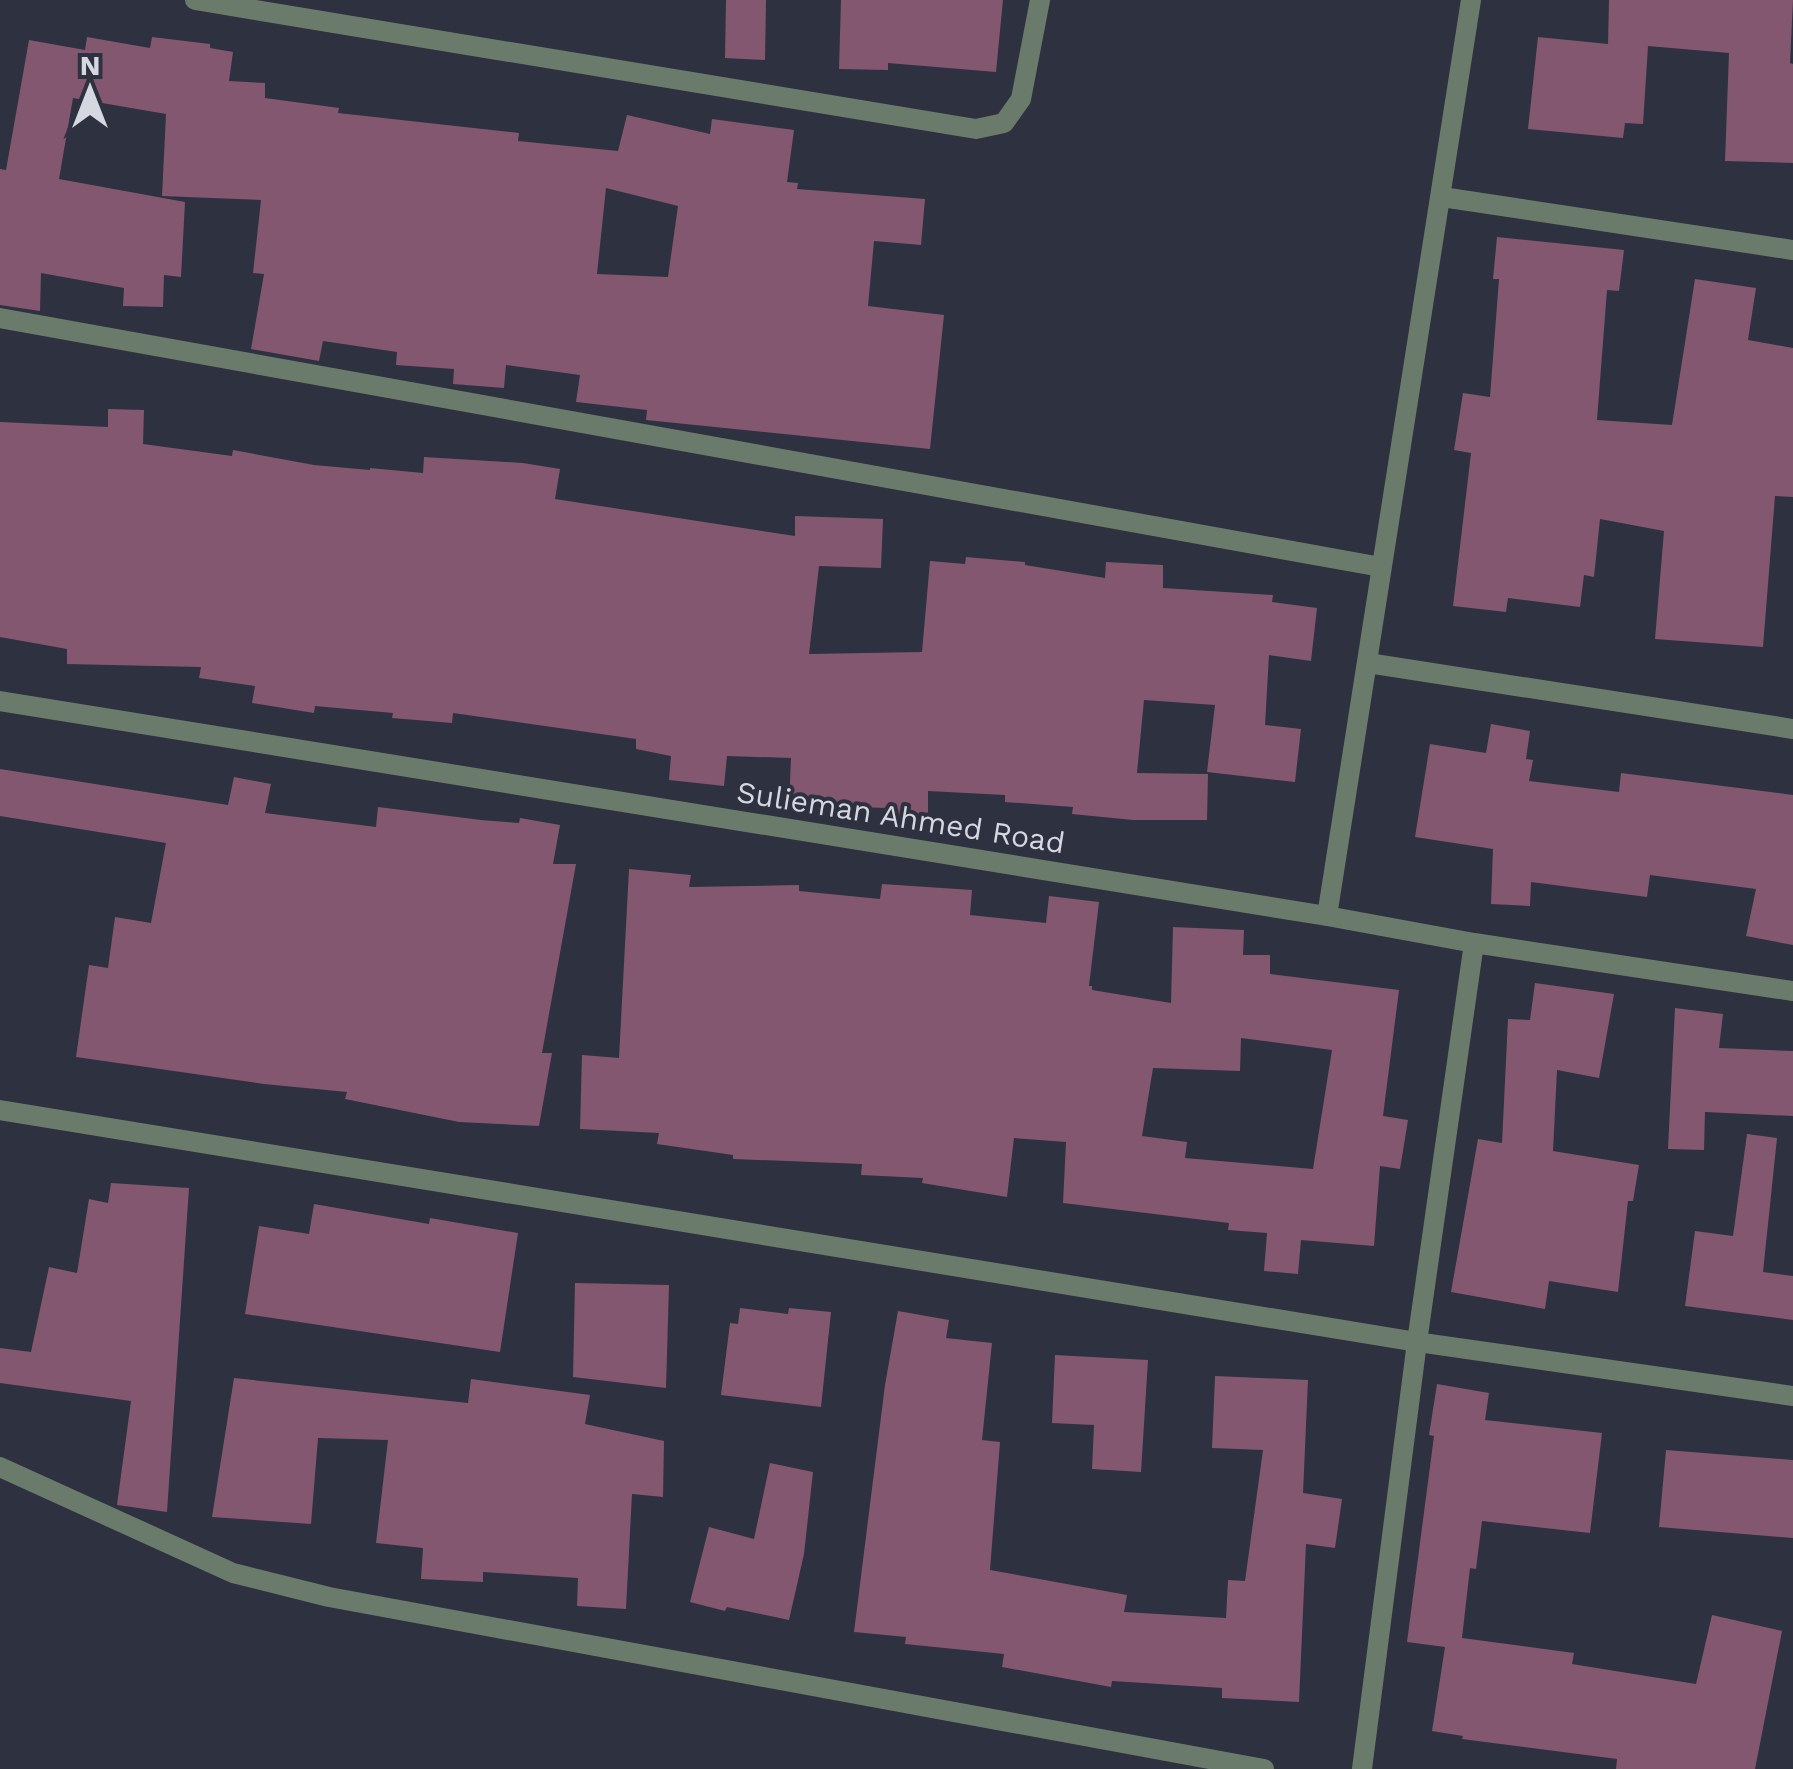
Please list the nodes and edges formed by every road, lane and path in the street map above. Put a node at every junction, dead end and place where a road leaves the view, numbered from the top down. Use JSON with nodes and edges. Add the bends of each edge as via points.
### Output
{"nodes":[{"id":1,"x":195,"y":0,"type":"edge"},
{"id":2,"x":1040,"y":0,"type":"edge"},
{"id":3,"x":1472,"y":0,"type":"edge"},
{"id":4,"x":1442,"y":197,"type":"junction"},
{"id":5,"x":1793,"y":250,"type":"edge"},
{"id":6,"x":0,"y":318,"type":"edge"},
{"id":7,"x":1381,"y":567,"type":"junction"},
{"id":8,"x":1368,"y":663,"type":"junction"},
{"id":9,"x":0,"y":701,"type":"edge"},
{"id":10,"x":1793,"y":728,"type":"edge"},
{"id":11,"x":1327,"y":916,"type":"junction"},
{"id":12,"x":1474,"y":943,"type":"junction"},
{"id":13,"x":1793,"y":991,"type":"edge"},
{"id":14,"x":0,"y":1110,"type":"edge"},
{"id":15,"x":1417,"y":1342,"type":"junction"},
{"id":16,"x":1793,"y":1396,"type":"edge"},
{"id":17,"x":0,"y":1467,"type":"edge"},
{"id":18,"x":1264,"y":1769,"type":"edge"},
{"id":19,"x":1362,"y":1769,"type":"edge"}],
"edges":[{"from":1,"to":2,"type":"street","via":[[976,129],[1004,123],[1020,99]]},
{"from":3,"to":4,"type":"street"},
{"from":4,"to":5,"type":"street"},
{"from":4,"to":7,"type":"street"},
{"from":6,"to":7,"type":"street"},
{"from":7,"to":8,"type":"street"},
{"from":8,"to":10,"type":"street"},
{"from":8,"to":11,"type":"street"},
{"from":9,"to":11,"type":"street","name":"Sulieman Ahmed Road"},
{"from":11,"to":12,"type":"street","name":"Sulieman Ahmed Road"},
{"from":12,"to":13,"type":"street","name":"Sulieman Ahmed Road"},
{"from":12,"to":15,"type":"street"},
{"from":14,"to":15,"type":"street"},
{"from":15,"to":16,"type":"street"},
{"from":15,"to":19,"type":"street"},
{"from":17,"to":18,"type":"street","via":[[233,1572],[329,1597]]}]}
